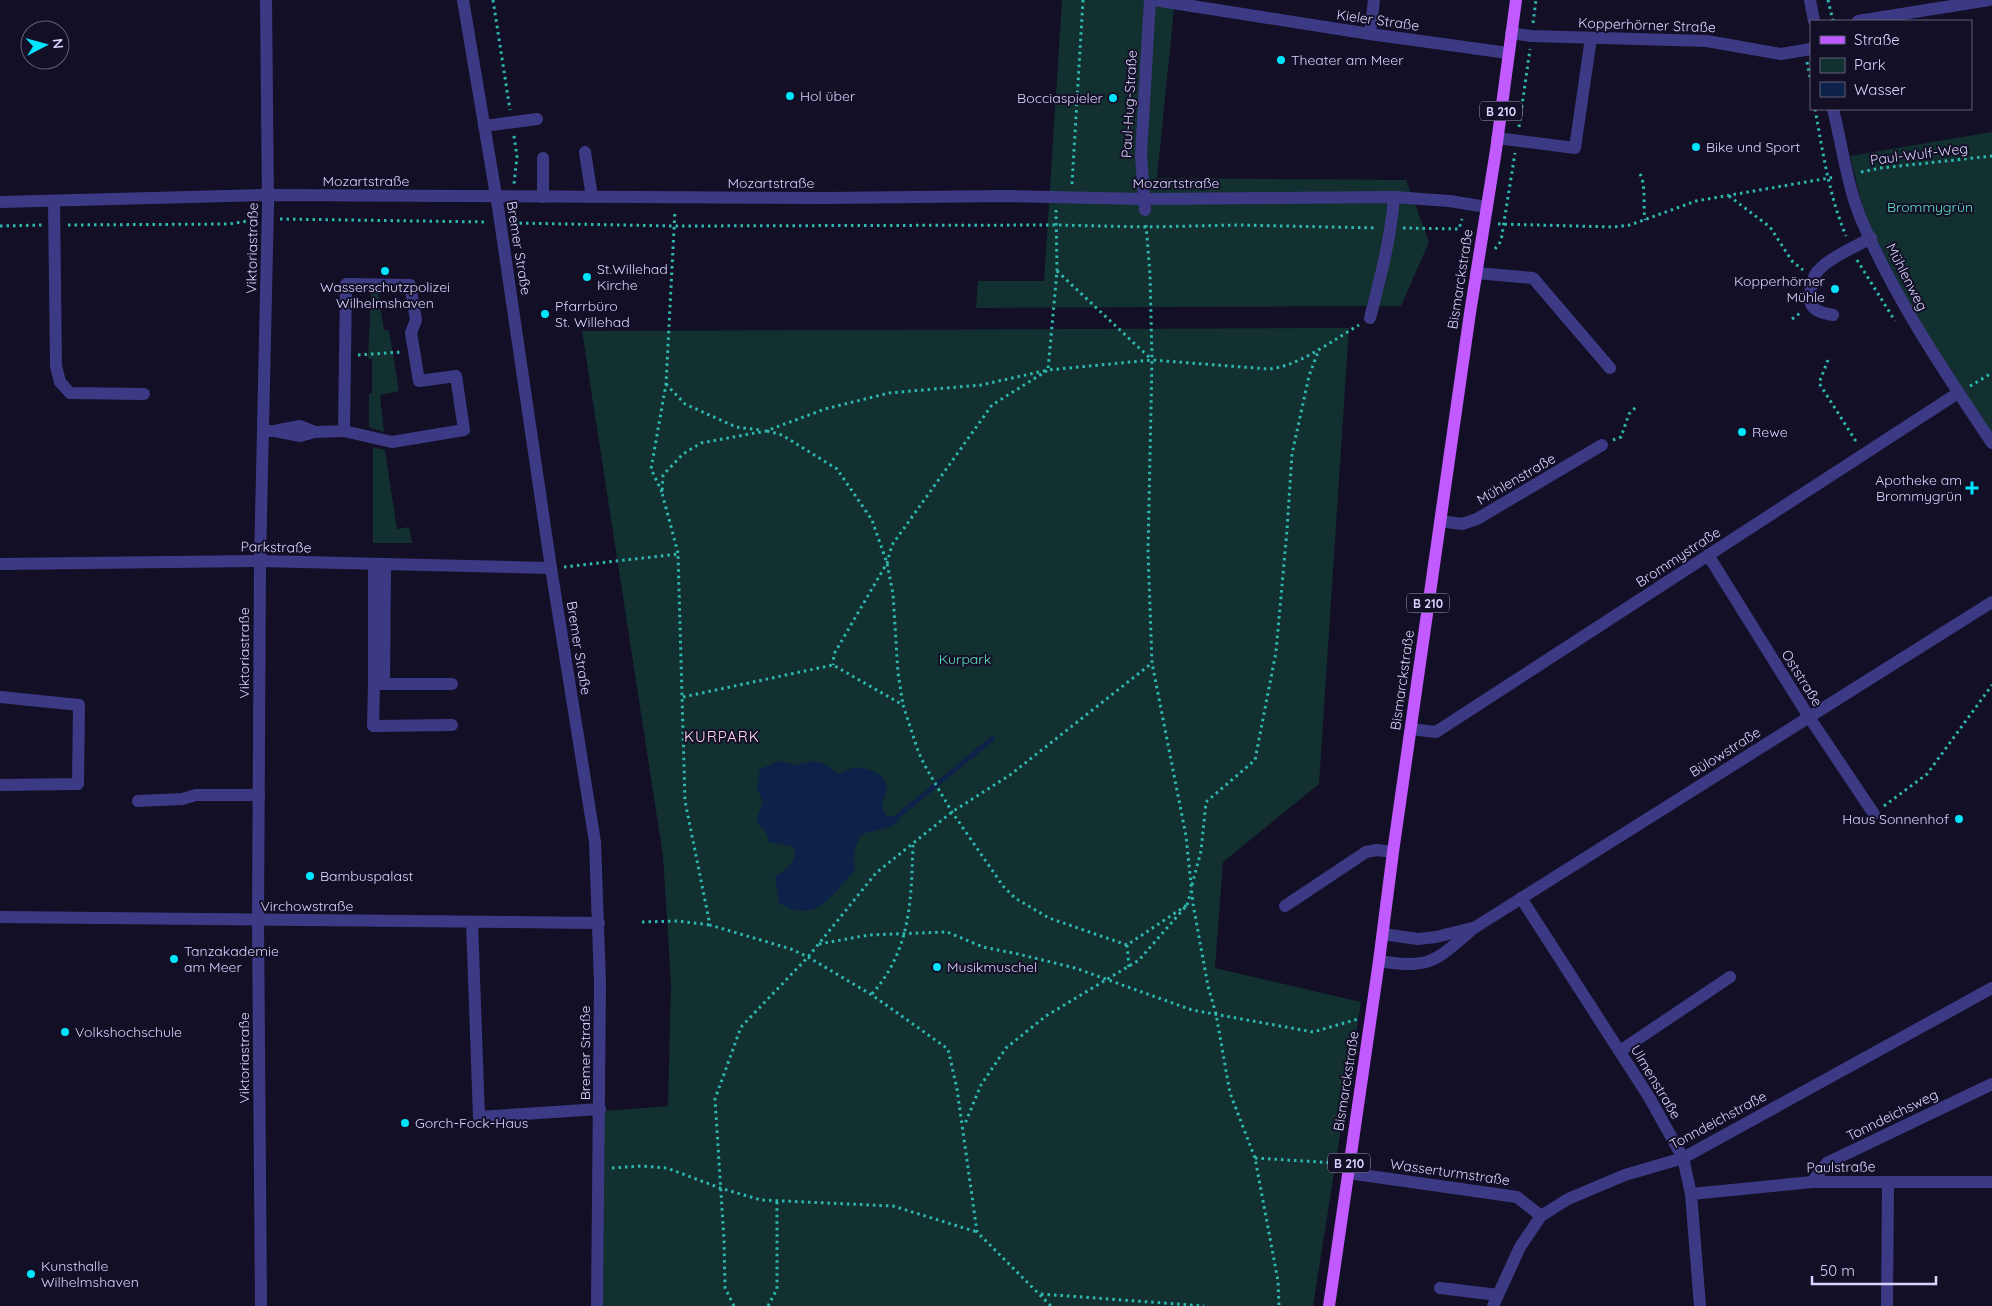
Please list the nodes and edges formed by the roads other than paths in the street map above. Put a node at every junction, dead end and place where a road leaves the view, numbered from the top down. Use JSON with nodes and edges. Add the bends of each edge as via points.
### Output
{"nodes":[{"id":1,"x":266,"y":0,"type":"edge"},
{"id":2,"x":463,"y":0,"type":"edge"},
{"id":3,"x":1150,"y":0,"type":"edge"},
{"id":4,"x":1154,"y":0,"type":"edge"},
{"id":5,"x":1374,"y":0,"type":"edge"},
{"id":6,"x":1516,"y":0,"type":"edge"},
{"id":7,"x":1810,"y":0,"type":"edge"},
{"id":8,"x":1989,"y":0,"type":"edge"},
{"id":9,"x":1814,"y":20,"type":"edge"},
{"id":10,"x":1864,"y":20,"type":"edge"},
{"id":11,"x":1511,"y":33,"type":"junction"},
{"id":12,"x":1370,"y":34,"type":"junction"},
{"id":13,"x":1591,"y":38,"type":"junction"},
{"id":14,"x":1810,"y":49,"type":"edge"},
{"id":15,"x":1508,"y":53,"type":"junction"},
{"id":16,"x":1833,"y":110,"type":"edge"},
{"id":17,"x":537,"y":119,"type":"dead end"},
{"id":18,"x":484,"y":126,"type":"junction"},
{"id":19,"x":1497,"y":138,"type":"junction"},
{"id":20,"x":584,"y":152,"type":"dead end"},
{"id":21,"x":543,"y":158,"type":"dead end"},
{"id":22,"x":268,"y":195,"type":"junction"},
{"id":23,"x":496,"y":197,"type":"junction"},
{"id":24,"x":543,"y":197,"type":"junction"},
{"id":25,"x":592,"y":197,"type":"junction"},
{"id":26,"x":1394,"y":197,"type":"junction"},
{"id":27,"x":54,"y":201,"type":"junction"},
{"id":28,"x":0,"y":202,"type":"edge"},
{"id":29,"x":1144,"y":204,"type":"junction"},
{"id":30,"x":1487,"y":207,"type":"junction"},
{"id":31,"x":1871,"y":238,"type":"junction"},
{"id":32,"x":1476,"y":273,"type":"junction"},
{"id":33,"x":1833,"y":316,"type":"dead end"},
{"id":34,"x":1370,"y":318,"type":"road end"},
{"id":35,"x":1610,"y":368,"type":"dead end"},
{"id":36,"x":1958,"y":393,"type":"junction"},
{"id":37,"x":144,"y":394,"type":"dead end"},
{"id":38,"x":269,"y":431,"type":"junction"},
{"id":39,"x":344,"y":431,"type":"junction"},
{"id":40,"x":1992,"y":442,"type":"edge"},
{"id":41,"x":1602,"y":445,"type":"road end"},
{"id":42,"x":1440,"y":521,"type":"junction"},
{"id":43,"x":1708,"y":555,"type":"junction"},
{"id":44,"x":260,"y":562,"type":"junction"},
{"id":45,"x":0,"y":564,"type":"edge"},
{"id":46,"x":380,"y":564,"type":"junction"},
{"id":47,"x":551,"y":568,"type":"junction"},
{"id":48,"x":1992,"y":602,"type":"edge"},
{"id":49,"x":379,"y":684,"type":"junction"},
{"id":50,"x":452,"y":684,"type":"dead end"},
{"id":51,"x":0,"y":697,"type":"edge"},
{"id":52,"x":1809,"y":717,"type":"junction"},
{"id":53,"x":452,"y":725,"type":"dead end"},
{"id":54,"x":1410,"y":729,"type":"junction"},
{"id":55,"x":0,"y":785,"type":"edge"},
{"id":56,"x":259,"y":796,"type":"junction"},
{"id":57,"x":138,"y":801,"type":"dead end"},
{"id":58,"x":1874,"y":814,"type":"road end"},
{"id":59,"x":1393,"y":852,"type":"junction"},
{"id":60,"x":1521,"y":898,"type":"junction"},
{"id":61,"x":1285,"y":906,"type":"dead end"},
{"id":62,"x":0,"y":918,"type":"edge"},
{"id":63,"x":258,"y":920,"type":"junction"},
{"id":64,"x":472,"y":922,"type":"junction"},
{"id":65,"x":599,"y":923,"type":"junction"},
{"id":66,"x":1474,"y":928,"type":"junction"},
{"id":67,"x":1383,"y":934,"type":"junction"},
{"id":68,"x":1380,"y":961,"type":"junction"},
{"id":69,"x":1730,"y":977,"type":"dead end"},
{"id":70,"x":1992,"y":988,"type":"edge"},
{"id":71,"x":1620,"y":1051,"type":"junction"},
{"id":72,"x":1992,"y":1084,"type":"edge"},
{"id":73,"x":600,"y":1109,"type":"junction"},
{"id":74,"x":1683,"y":1158,"type":"junction"},
{"id":75,"x":1348,"y":1168,"type":"junction"},
{"id":76,"x":1812,"y":1182,"type":"junction"},
{"id":77,"x":1888,"y":1182,"type":"junction"},
{"id":78,"x":1992,"y":1182,"type":"edge"},
{"id":79,"x":1691,"y":1194,"type":"junction"},
{"id":80,"x":1541,"y":1216,"type":"junction"},
{"id":81,"x":1440,"y":1288,"type":"dead end"},
{"id":82,"x":1496,"y":1301,"type":"edge"},
{"id":83,"x":261,"y":1306,"type":"edge"},
{"id":84,"x":597,"y":1306,"type":"edge"},
{"id":85,"x":1329,"y":1306,"type":"edge"},
{"id":86,"x":1700,"y":1306,"type":"edge"},
{"id":87,"x":1887,"y":1306,"type":"edge"}],
"edges":[{"from":1,"to":22,"type":"street","name":"Viktoriastraße"},
{"from":2,"to":18,"type":"street","name":"Bremer Straße"},
{"from":3,"to":29,"type":"street","name":"Paul-Hug-Straße","via":[[1141,155]]},
{"from":4,"to":12,"type":"street","name":"Kieler Straße"},
{"from":5,"to":12,"type":"street"},
{"from":6,"to":11,"type":"main road","name":"Bismarckstraße","number":"B 210"},
{"from":7,"to":9,"type":"street"},
{"from":8,"to":10,"type":"street"},
{"from":11,"to":13,"type":"street","name":"Kopperhörner Straße"},
{"from":11,"to":15,"type":"main road","name":"Bismarckstraße","number":"B 210"},
{"from":12,"to":15,"type":"street","name":"Kieler Straße"},
{"from":13,"to":14,"type":"street","name":"Kopperhörner Straße","via":[[1707,41],[1782,54]]},
{"from":13,"to":19,"type":"street","via":[[1575,148]]},
{"from":15,"to":19,"type":"main road","name":"Bismarckstraße","number":"B 210"},
{"from":16,"to":31,"type":"street","name":"Mühlenweg","via":[[1848,175],[1861,218]]},
{"from":17,"to":18,"type":"street"},
{"from":18,"to":23,"type":"street","name":"Bremer Straße"},
{"from":19,"to":30,"type":"main road","name":"Bismarckstraße","number":"B 210"},
{"from":20,"to":25,"type":"street"},
{"from":21,"to":24,"type":"street"},
{"from":22,"to":23,"type":"street","name":"Mozartstraße"},
{"from":22,"to":27,"type":"street","name":"Mozartstraße"},
{"from":22,"to":38,"type":"street","name":"Viktoriastraße"},
{"from":23,"to":24,"type":"street","name":"Mozartstraße"},
{"from":23,"to":47,"type":"street","name":"Bremer Straße"},
{"from":24,"to":25,"type":"street","name":"Mozartstraße"},
{"from":25,"to":29,"type":"street","name":"Mozartstraße","via":[[1071,197]]},
{"from":26,"to":29,"type":"street","name":"Mozartstraße"},
{"from":26,"to":30,"type":"street","name":"Mozartstraße"},
{"from":26,"to":34,"type":"street"},
{"from":27,"to":28,"type":"street","name":"Mozartstraße"},
{"from":27,"to":37,"type":"street","via":[[56,366],[60,382],[70,393]]},
{"from":30,"to":32,"type":"main road","name":"Bismarckstraße","number":"B 210"},
{"from":31,"to":33,"type":"street","via":[[1823,266],[1815,275],[1809,301],[1811,306],[1820,313]]},
{"from":31,"to":36,"type":"street","name":"Mühlenweg","via":[[1891,282]]},
{"from":32,"to":35,"type":"street","via":[[1533,278]]},
{"from":32,"to":42,"type":"main road","name":"Bismarckstraße","number":"B 210"},
{"from":36,"to":40,"type":"street","name":"Mühlenweg"},
{"from":36,"to":43,"type":"street","name":"Brommystraße"},
{"from":38,"to":39,"type":"street","via":[[300,426],[315,432]]},
{"from":38,"to":44,"type":"street","name":"Viktoriastraße"},
{"from":39,"to":39,"type":"street","via":[[392,442],[464,430],[456,376],[419,381],[411,333],[416,320],[410,285],[346,284]]},
{"from":41,"to":42,"type":"street","name":"Mühlenstraße","via":[[1477,519],[1462,524]]},
{"from":42,"to":54,"type":"main road","name":"Bismarckstraße","number":"B 210"},
{"from":43,"to":52,"type":"street","name":"Oststraße"},
{"from":43,"to":54,"type":"street","name":"Brommystraße","via":[[1436,732]]},
{"from":44,"to":45,"type":"street","name":"Parkstraße"},
{"from":44,"to":46,"type":"street","name":"Parkstraße"},
{"from":44,"to":56,"type":"street","name":"Viktoriastraße"},
{"from":46,"to":47,"type":"street","name":"Parkstraße"},
{"from":46,"to":49,"type":"street"},
{"from":47,"to":65,"type":"street","name":"Bremer Straße","via":[[595,842]]},
{"from":48,"to":52,"type":"street","name":"Bülowstraße"},
{"from":49,"to":50,"type":"street"},
{"from":49,"to":53,"type":"street","via":[[373,726]]},
{"from":51,"to":55,"type":"street","via":[[79,705],[78,784]]},
{"from":52,"to":58,"type":"street","name":"Oststraße"},
{"from":52,"to":60,"type":"street","name":"Bülowstraße"},
{"from":54,"to":59,"type":"main road","name":"Bismarckstraße","number":"B 210"},
{"from":56,"to":57,"type":"street","via":[[196,795],[182,799]]},
{"from":56,"to":63,"type":"street","name":"Viktoriastraße"},
{"from":59,"to":61,"type":"street","via":[[1366,852]]},
{"from":59,"to":67,"type":"main road","name":"Bismarckstraße","number":"B 210"},
{"from":60,"to":66,"type":"street","name":"Bülowstraße"},
{"from":60,"to":71,"type":"street","name":"Ulmenstraße"},
{"from":62,"to":63,"type":"street","name":"Virchowstraße"},
{"from":63,"to":64,"type":"street","name":"Virchowstraße"},
{"from":63,"to":83,"type":"street","name":"Viktoriastraße"},
{"from":64,"to":65,"type":"street","name":"Virchowstraße"},
{"from":64,"to":73,"type":"street","via":[[479,1117]]},
{"from":65,"to":73,"type":"street","name":"Bremer Straße"},
{"from":66,"to":67,"type":"street","name":"Bülowstraße","via":[[1418,939]]},
{"from":66,"to":68,"type":"street","name":"Bülowstraße","via":[[1428,963]]},
{"from":67,"to":68,"type":"main road","name":"Bismarckstraße","number":"B 210"},
{"from":68,"to":75,"type":"main road","name":"Bismarckstraße","number":"B 210"},
{"from":69,"to":71,"type":"street"},
{"from":70,"to":74,"type":"street","name":"Tonndeichstraße"},
{"from":71,"to":74,"type":"street","name":"Ulmenstraße"},
{"from":72,"to":76,"type":"street","name":"Tonndeichsweg","via":[[1827,1163]]},
{"from":73,"to":84,"type":"street","name":"Bremer Straße"},
{"from":74,"to":79,"type":"street","name":"Ulmenstraße"},
{"from":74,"to":80,"type":"street","name":"Tonndeichstraße","via":[[1625,1175],[1568,1200]]},
{"from":75,"to":80,"type":"street","name":"Wasserturmstraße","via":[[1517,1197]]},
{"from":75,"to":85,"type":"main road","name":"Bismarckstraße","number":"B 210"},
{"from":76,"to":77,"type":"street","name":"Paulstraße"},
{"from":76,"to":79,"type":"street","name":"Paulstraße"},
{"from":77,"to":78,"type":"street","name":"Paulstraße"},
{"from":77,"to":87,"type":"street"},
{"from":79,"to":86,"type":"street","name":"Ulmenstraße"},
{"from":80,"to":82,"type":"street","name":"Tonndeichstraße","via":[[1520,1247]]},
{"from":81,"to":82,"type":"street"}]}
